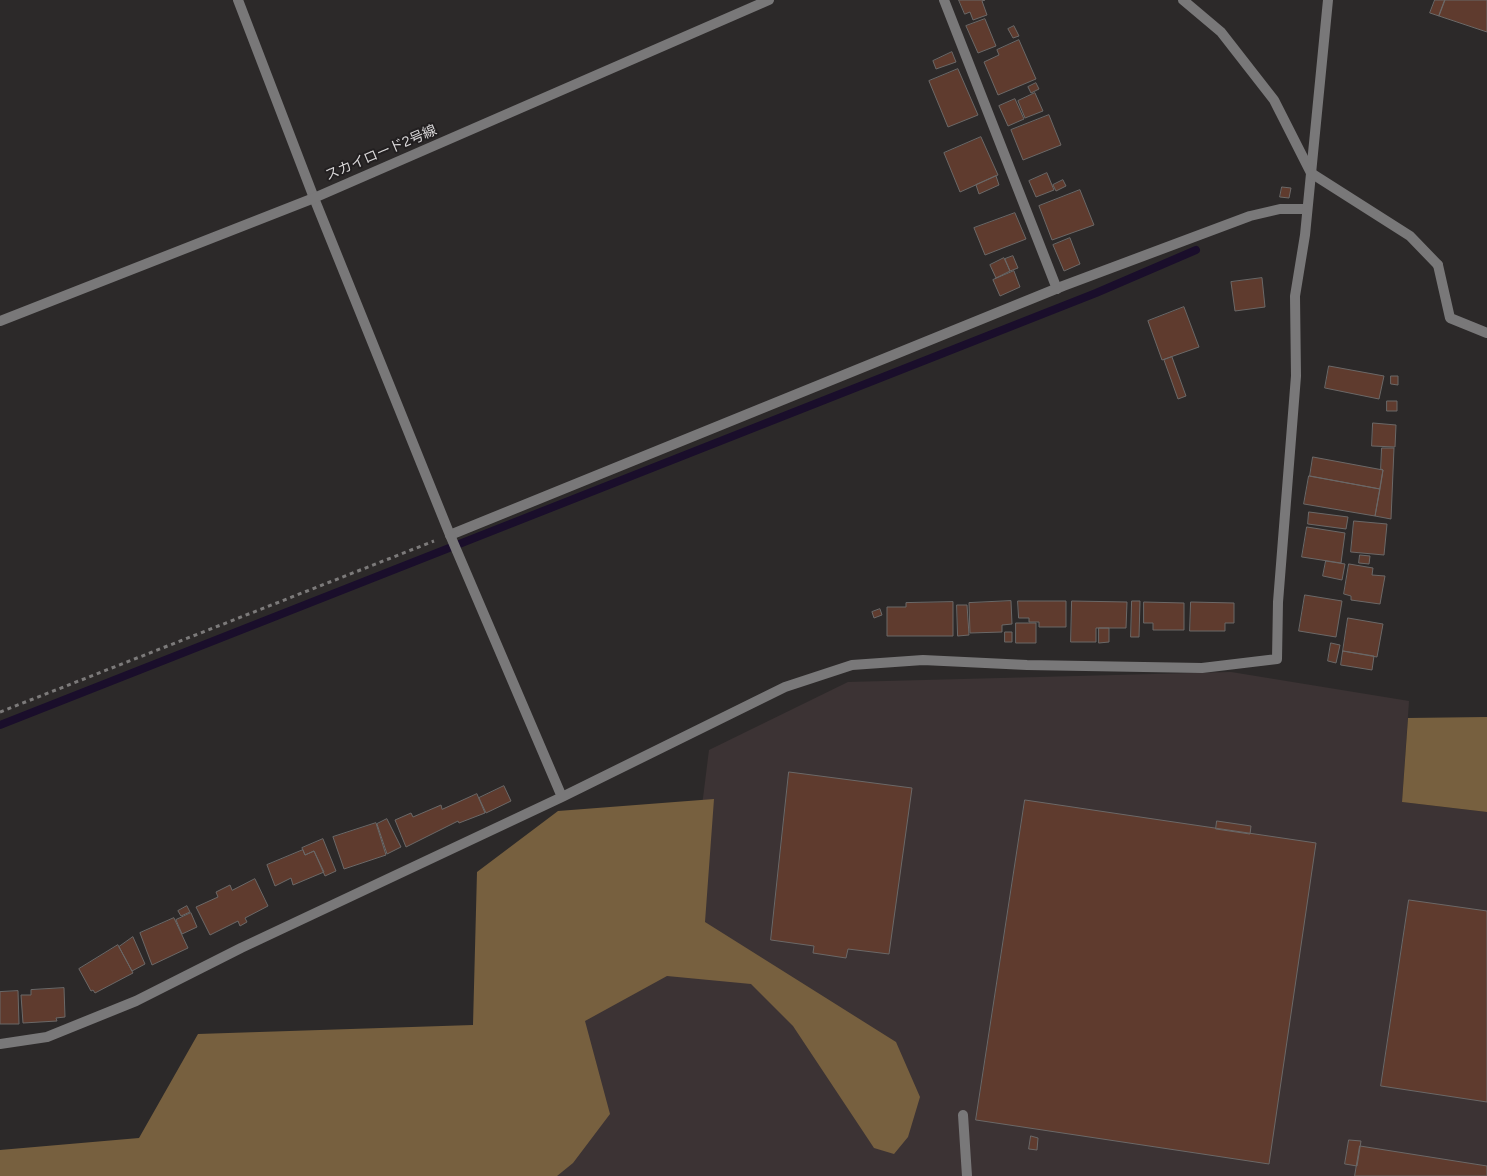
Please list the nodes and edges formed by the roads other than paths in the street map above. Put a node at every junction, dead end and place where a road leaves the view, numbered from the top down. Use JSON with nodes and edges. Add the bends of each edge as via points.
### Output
{"nodes":[{"id":1,"x":238,"y":0,"type":"edge"},
{"id":2,"x":769,"y":0,"type":"edge"},
{"id":3,"x":944,"y":0,"type":"edge"},
{"id":4,"x":1184,"y":0,"type":"edge"},
{"id":5,"x":1328,"y":0,"type":"edge"},
{"id":6,"x":1311,"y":173,"type":"junction"},
{"id":7,"x":314,"y":198,"type":"junction"},
{"id":8,"x":1308,"y":209,"type":"junction"},
{"id":9,"x":1057,"y":289,"type":"junction"},
{"id":10,"x":0,"y":321,"type":"edge"},
{"id":11,"x":1487,"y":333,"type":"edge"},
{"id":12,"x":453,"y":543,"type":"junction"},
{"id":13,"x":562,"y":797,"type":"junction"},
{"id":14,"x":0,"y":1044,"type":"edge"},
{"id":15,"x":963,"y":1115,"type":"dead end"},
{"id":16,"x":967,"y":1176,"type":"edge"}],
"edges":[{"from":1,"to":7,"type":"street"},
{"from":2,"to":7,"type":"street","name":"スカイロード2号線"},
{"from":3,"to":9,"type":"street"},
{"from":4,"to":6,"type":"street","via":[[1221,32],[1274,100]]},
{"from":5,"to":6,"type":"street"},
{"from":6,"to":8,"type":"street"},
{"from":6,"to":11,"type":"street","via":[[1410,236],[1438,265],[1450,318]]},
{"from":7,"to":10,"type":"street","name":"スカイロード2号線"},
{"from":7,"to":12,"type":"street"},
{"from":8,"to":9,"type":"street","via":[[1280,209],[1250,216]]},
{"from":8,"to":13,"type":"street","via":[[1295,296],[1296,376],[1278,602],[1277,659],[1202,668],[923,660],[852,665],[785,687]]},
{"from":9,"to":12,"type":"street"},
{"from":12,"to":13,"type":"street"},
{"from":13,"to":14,"type":"street","via":[[249,944],[136,1001],[47,1036]]},
{"from":15,"to":16,"type":"street"}]}
